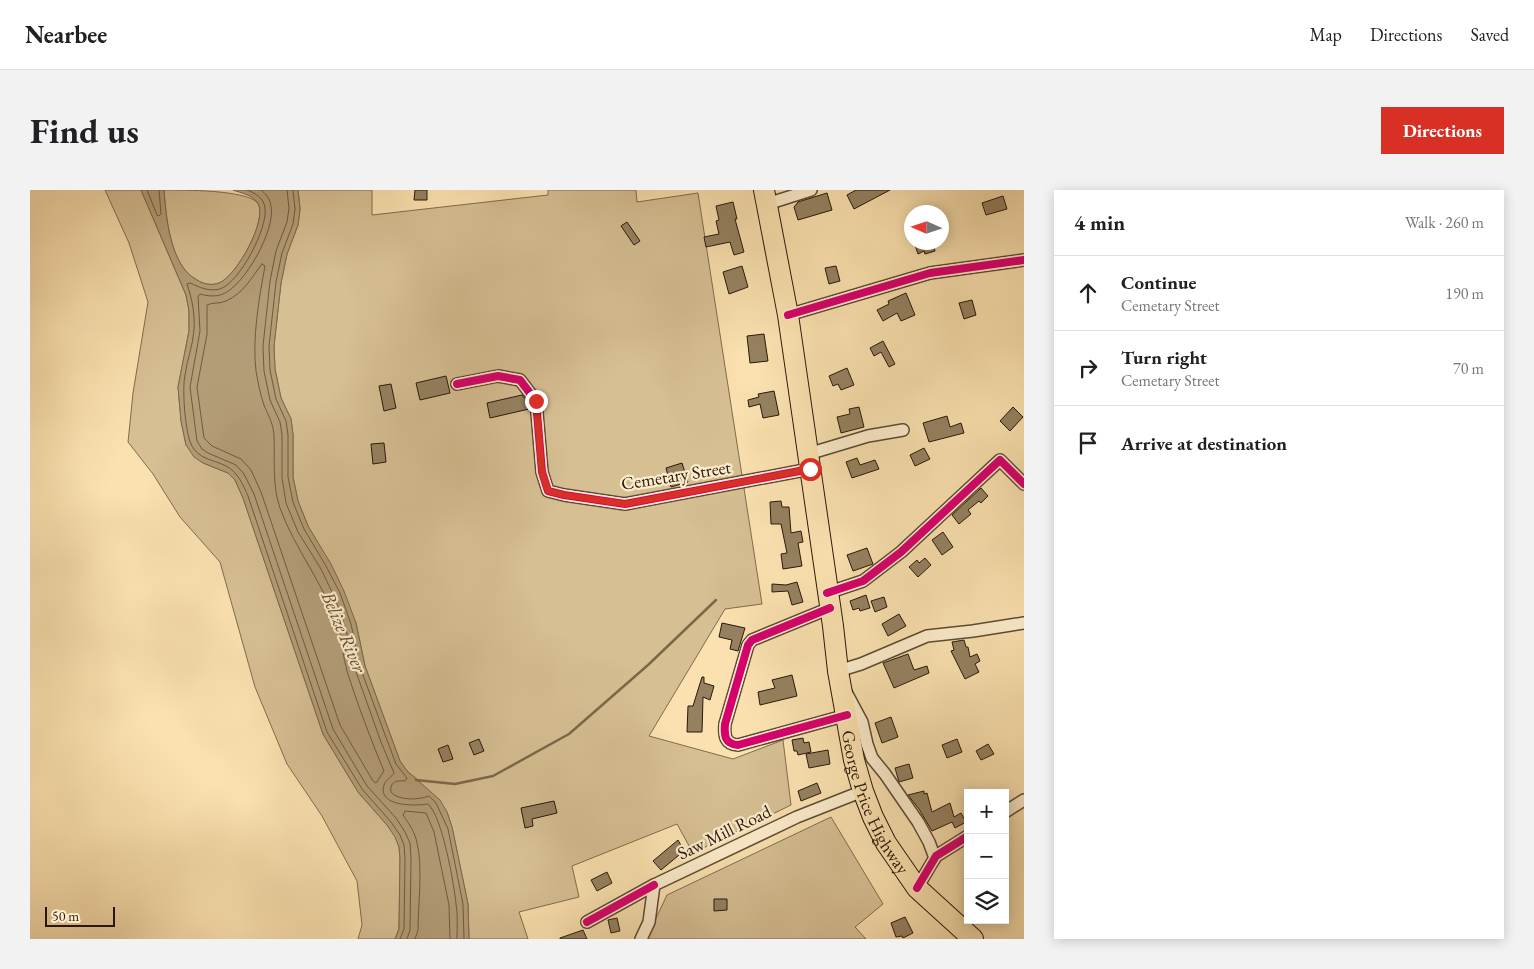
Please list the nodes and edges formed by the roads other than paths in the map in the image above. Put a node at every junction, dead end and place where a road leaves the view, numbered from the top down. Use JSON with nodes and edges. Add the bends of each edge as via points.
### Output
{"nodes":[{"id":1,"x":811,"y":190,"type":"edge"},
{"id":2,"x":766,"y":197,"type":"edge"},
{"id":3,"x":1024,"y":260,"type":"edge"},
{"id":4,"x":788,"y":315,"type":"junction"},
{"id":5,"x":457,"y":384,"type":"dead end"},
{"id":6,"x":903,"y":430,"type":"dead end"},
{"id":7,"x":809,"y":462,"type":"junction"},
{"id":8,"x":1024,"y":484,"type":"edge"},
{"id":9,"x":828,"y":601,"type":"junction"},
{"id":10,"x":1024,"y":623,"type":"edge"},
{"id":11,"x":838,"y":676,"type":"junction"},
{"id":12,"x":847,"y":715,"type":"junction"},
{"id":13,"x":862,"y":791,"type":"junction"},
{"id":14,"x":1024,"y":800,"type":"edge"},
{"id":15,"x":1009,"y":809,"type":"edge"},
{"id":16,"x":964,"y":839,"type":"edge"},
{"id":17,"x":935,"y":858,"type":"junction"},
{"id":18,"x":654,"y":885,"type":"junction"},
{"id":19,"x":917,"y":888,"type":"junction"},
{"id":20,"x":587,"y":922,"type":"dead end"},
{"id":21,"x":641,"y":939,"type":"edge"},
{"id":22,"x":973,"y":939,"type":"edge"}],
"edges":[{"from":1,"to":2,"type":"street"},
{"from":2,"to":4,"type":"highway","name":"George Price Highway"},
{"from":3,"to":4,"type":"street","via":[[930,273]]},
{"from":4,"to":7,"type":"highway","name":"George Price Highway"},
{"from":5,"to":7,"type":"street","name":"Cemetary Street","via":[[498,376],[520,380],[536,401],[542,472],[548,491],[564,495],[625,504]]},
{"from":6,"to":7,"type":"street","via":[[868,436]]},
{"from":7,"to":9,"type":"highway","name":"George Price Highway"},
{"from":8,"to":9,"type":"street","via":[[1000,460],[901,552],[863,581]]},
{"from":9,"to":11,"type":"highway","name":"George Price Highway"},
{"from":9,"to":12,"type":"street","via":[[748,645],[724,734],[726,740],[738,745]]},
{"from":10,"to":11,"type":"street","via":[[927,636]]},
{"from":11,"to":12,"type":"highway","name":"George Price Highway"},
{"from":11,"to":17,"type":"street","via":[[862,722],[872,758],[918,822]]},
{"from":12,"to":13,"type":"highway","name":"George Price Highway"},
{"from":13,"to":18,"type":"street","name":"Saw Mill Road","via":[[797,817]]},
{"from":13,"to":19,"type":"highway","name":"George Price Highway","via":[[886,843]]},
{"from":14,"to":15,"type":"street"},
{"from":16,"to":17,"type":"street"},
{"from":17,"to":19,"type":"street"},
{"from":18,"to":20,"type":"street","name":"Saw Mill Road"},
{"from":18,"to":21,"type":"street","via":[[649,922]]},
{"from":19,"to":22,"type":"highway","name":"George Price Highway"}]}
